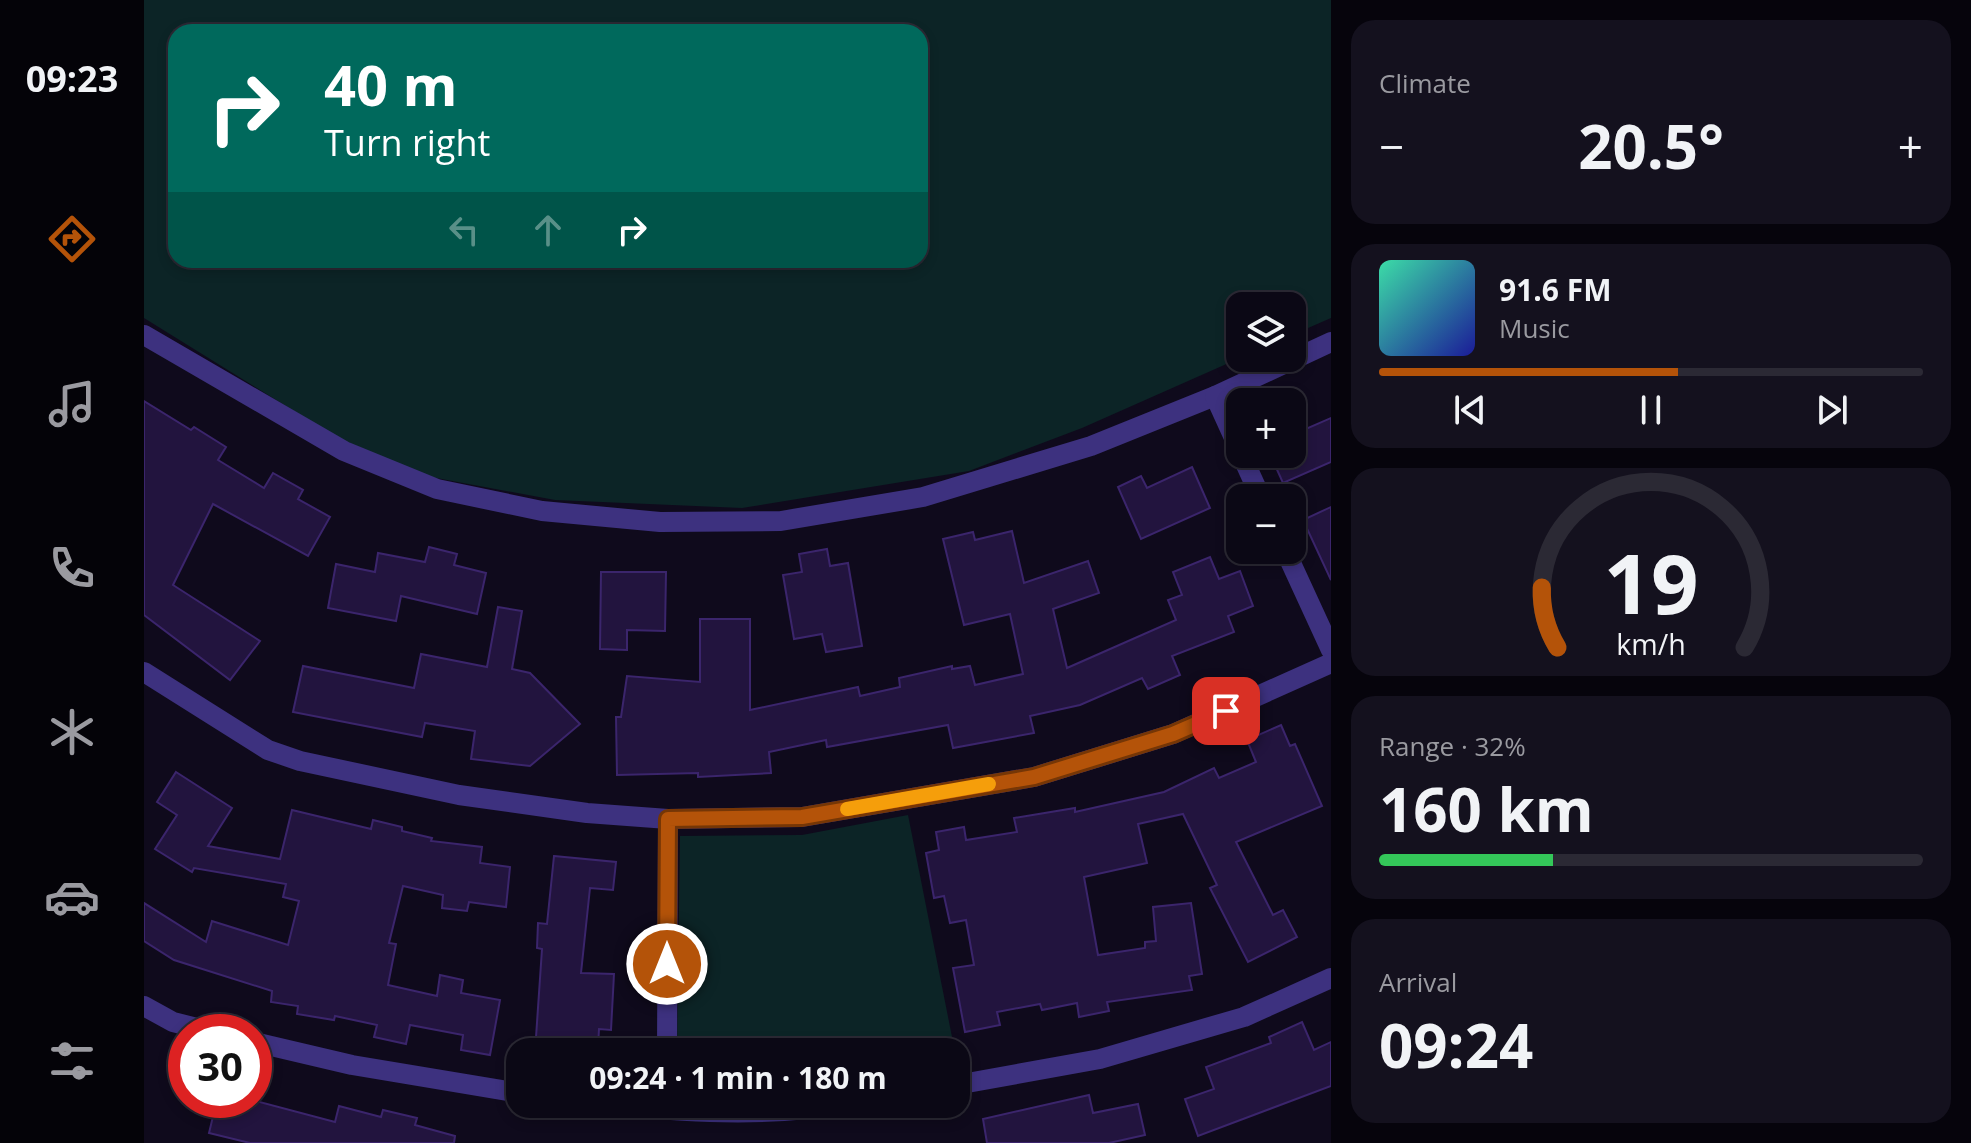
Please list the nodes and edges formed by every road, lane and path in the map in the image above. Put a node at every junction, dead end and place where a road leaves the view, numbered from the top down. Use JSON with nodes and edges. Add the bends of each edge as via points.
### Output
{"nodes":[{"id":1,"x":144,"y":335,"type":"edge"},
{"id":2,"x":1331,"y":342,"type":"edge"},
{"id":3,"x":1215,"y":396,"type":"junction"},
{"id":4,"x":1226,"y":420,"type":"edge"},
{"id":5,"x":1291,"y":564,"type":"edge"},
{"id":6,"x":1331,"y":650,"type":"edge"},
{"id":7,"x":1331,"y":663,"type":"edge"},
{"id":8,"x":144,"y":672,"type":"edge"},
{"id":9,"x":668,"y":819,"type":"junction"},
{"id":10,"x":1331,"y":978,"type":"edge"},
{"id":11,"x":144,"y":1006,"type":"edge"},
{"id":12,"x":168,"y":1019,"type":"edge"},
{"id":13,"x":667,"y":1038,"type":"edge"},
{"id":14,"x":272,"y":1046,"type":"edge"},
{"id":15,"x":970,"y":1082,"type":"edge"},
{"id":16,"x":506,"y":1091,"type":"edge"}],
"edges":[{"from":1,"to":3,"type":"street","via":[[344,451],[437,489],[542,511],[660,522],[781,521],[923,497],[1091,446]]},
{"from":2,"to":3,"type":"street"},
{"from":3,"to":4,"type":"street"},
{"from":5,"to":6,"type":"street"},
{"from":7,"to":9,"type":"street","via":[[1173,734],[1034,777],[802,817]]},
{"from":8,"to":9,"type":"street","via":[[268,750],[300,761],[459,795]]},
{"from":9,"to":13,"type":"street"},
{"from":10,"to":15,"type":"street","via":[[1244,1017],[1100,1059]]},
{"from":11,"to":12,"type":"street"},
{"from":14,"to":16,"type":"street"}]}
